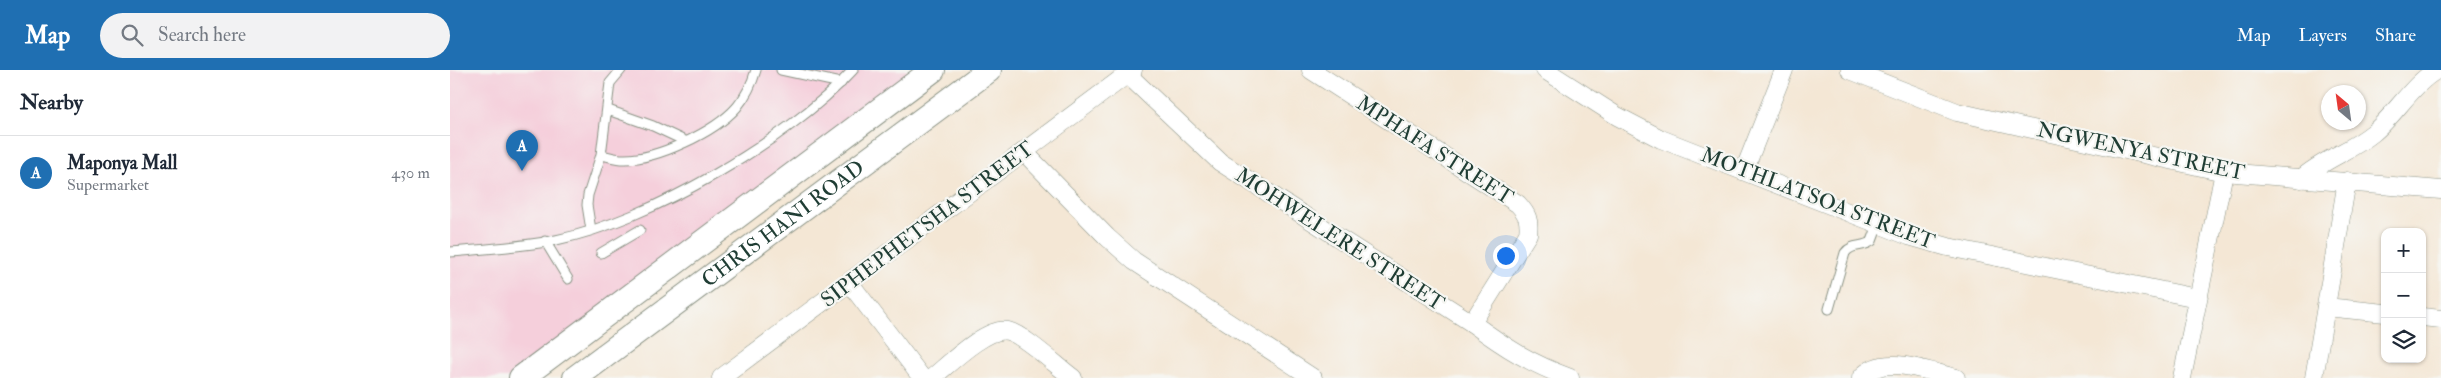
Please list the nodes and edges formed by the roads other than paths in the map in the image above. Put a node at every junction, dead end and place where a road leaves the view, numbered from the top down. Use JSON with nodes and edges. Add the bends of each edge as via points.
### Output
{"nodes":[{"id":1,"x":620,"y":70,"type":"edge"},
{"id":2,"x":756,"y":70,"type":"edge"},
{"id":3,"x":781,"y":70,"type":"edge"},
{"id":4,"x":853,"y":70,"type":"edge"},
{"id":5,"x":933,"y":70,"type":"edge"},
{"id":6,"x":989,"y":70,"type":"edge"},
{"id":7,"x":1311,"y":70,"type":"edge"},
{"id":8,"x":1545,"y":70,"type":"edge"},
{"id":9,"x":1784,"y":70,"type":"edge"},
{"id":10,"x":1850,"y":70,"type":"edge"},
{"id":11,"x":2437,"y":70,"type":"edge"},
{"id":12,"x":1130,"y":72,"type":"edge"},
{"id":13,"x":841,"y":83,"type":"junction"},
{"id":14,"x":608,"y":110,"type":"junction"},
{"id":15,"x":684,"y":141,"type":"junction"},
{"id":16,"x":1024,"y":152,"type":"junction"},
{"id":17,"x":600,"y":155,"type":"junction"},
{"id":18,"x":1744,"y":171,"type":"junction"},
{"id":19,"x":2224,"y":172,"type":"junction"},
{"id":20,"x":2301,"y":179,"type":"junction"},
{"id":21,"x":2347,"y":181,"type":"junction"},
{"id":22,"x":2441,"y":190,"type":"edge"},
{"id":23,"x":1878,"y":225,"type":"junction"},
{"id":24,"x":591,"y":230,"type":"junction"},
{"id":25,"x":640,"y":230,"type":"dead end"},
{"id":26,"x":545,"y":241,"type":"junction"},
{"id":27,"x":450,"y":252,"type":"edge"},
{"id":28,"x":601,"y":253,"type":"dead end"},
{"id":29,"x":568,"y":279,"type":"dead end"},
{"id":30,"x":849,"y":282,"type":"junction"},
{"id":31,"x":2197,"y":298,"type":"junction"},
{"id":32,"x":2326,"y":307,"type":"junction"},
{"id":33,"x":1829,"y":309,"type":"dead end"},
{"id":34,"x":2381,"y":313,"type":"edge"},
{"id":35,"x":2426,"y":317,"type":"edge"},
{"id":36,"x":2441,"y":319,"type":"edge"},
{"id":37,"x":1472,"y":323,"type":"junction"},
{"id":38,"x":521,"y":378,"type":"edge"},
{"id":39,"x":575,"y":378,"type":"edge"},
{"id":40,"x":721,"y":378,"type":"edge"},
{"id":41,"x":922,"y":378,"type":"edge"},
{"id":42,"x":932,"y":378,"type":"edge"},
{"id":43,"x":1073,"y":378,"type":"edge"},
{"id":44,"x":1313,"y":378,"type":"edge"},
{"id":45,"x":1570,"y":378,"type":"edge"},
{"id":46,"x":1860,"y":378,"type":"edge"},
{"id":47,"x":1956,"y":378,"type":"edge"},
{"id":48,"x":2182,"y":378,"type":"edge"},
{"id":49,"x":2314,"y":378,"type":"edge"}],
"edges":[{"from":1,"to":14,"type":"lane","via":[[610,83]]},
{"from":2,"to":15,"type":"lane","via":[[737,107],[715,125]]},
{"from":3,"to":13,"type":"lane"},
{"from":4,"to":13,"type":"lane"},
{"from":5,"to":38,"type":"main road","name":"CHRIS HANI ROAD"},
{"from":6,"to":39,"type":"main road","name":"CHRIS HANI ROAD"},
{"from":7,"to":37,"type":"street","name":"MPHAFA STREET","via":[[1470,171],[1524,210],[1529,218],[1528,234]]},
{"from":8,"to":18,"type":"street","name":"MOTHLATSOA STREET","via":[[1647,132]]},
{"from":9,"to":18,"type":"street"},
{"from":10,"to":19,"type":"street","name":"NGWENYA STREET","via":[[1957,112]]},
{"from":11,"to":20,"type":"street","via":[[2429,74],[2372,134]]},
{"from":12,"to":16,"type":"street","name":"SIPHEPHETSHA STREET"},
{"from":12,"to":37,"type":"street","name":"MOHWELERE STREET","via":[[1220,162]]},
{"from":13,"to":24,"type":"lane","via":[[781,132],[696,184],[630,216]]},
{"from":14,"to":15,"type":"lane"},
{"from":14,"to":17,"type":"lane"},
{"from":15,"to":17,"type":"lane","via":[[639,158]]},
{"from":16,"to":30,"type":"street","name":"SIPHEPHETSHA STREET"},
{"from":16,"to":44,"type":"street","via":[[1134,261]]},
{"from":17,"to":24,"type":"lane","via":[[587,205]]},
{"from":18,"to":23,"type":"street","name":"MOTHLATSOA STREET"},
{"from":19,"to":20,"type":"street","name":"NGWENYA STREET"},
{"from":19,"to":31,"type":"street"},
{"from":20,"to":21,"type":"street","name":"NGWENYA STREET"},
{"from":21,"to":22,"type":"street","name":"NGWENYA STREET"},
{"from":21,"to":32,"type":"street"},
{"from":23,"to":31,"type":"street","name":"MOTHLATSOA STREET","via":[[1948,247]]},
{"from":23,"to":33,"type":"lane","via":[[1872,241],[1852,247],[1845,253]]},
{"from":24,"to":26,"type":"lane"},
{"from":25,"to":28,"type":"lane"},
{"from":26,"to":27,"type":"lane"},
{"from":26,"to":29,"type":"lane"},
{"from":30,"to":40,"type":"street","name":"SIPHEPHETSHA STREET"},
{"from":30,"to":41,"type":"street"},
{"from":31,"to":48,"type":"street"},
{"from":32,"to":34,"type":"street"},
{"from":32,"to":49,"type":"street"},
{"from":35,"to":36,"type":"street"},
{"from":37,"to":45,"type":"street","name":"MOHWELERE STREET","via":[[1532,364]]},
{"from":42,"to":43,"type":"street","via":[[987,335],[1003,330],[1015,335]]},
{"from":46,"to":47,"type":"street","via":[[1867,371],[1891,364]]}]}
